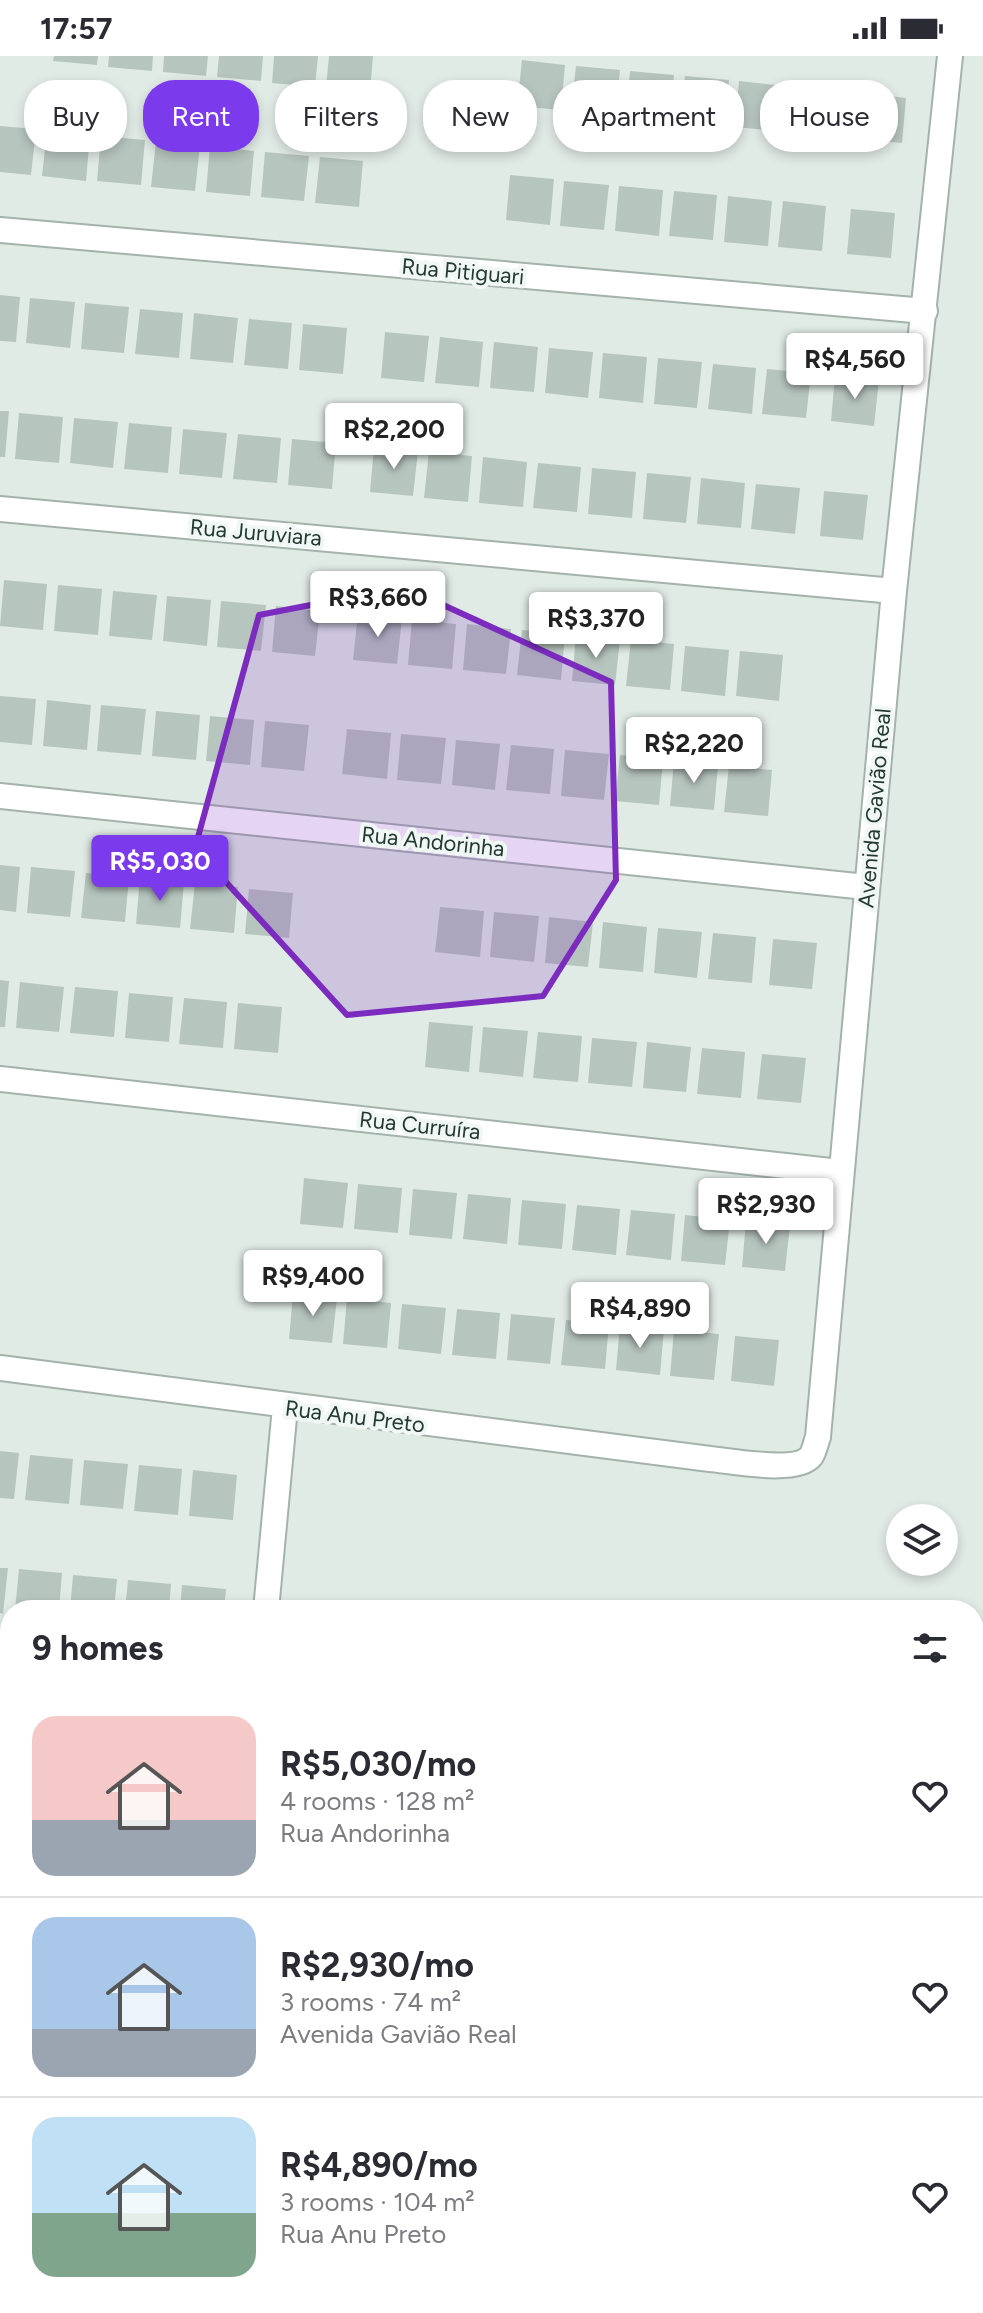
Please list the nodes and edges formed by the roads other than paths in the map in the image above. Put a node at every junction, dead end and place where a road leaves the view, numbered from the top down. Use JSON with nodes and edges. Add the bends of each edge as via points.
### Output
{"nodes":[{"id":1,"x":950,"y":56,"type":"edge"},
{"id":2,"x":0,"y":230,"type":"edge"},
{"id":3,"x":925,"y":311,"type":"junction"},
{"id":4,"x":0,"y":509,"type":"edge"},
{"id":5,"x":894,"y":591,"type":"junction"},
{"id":6,"x":0,"y":796,"type":"edge"},
{"id":7,"x":866,"y":887,"type":"junction"},
{"id":8,"x":0,"y":1079,"type":"edge"},
{"id":9,"x":840,"y":1172,"type":"junction"},
{"id":10,"x":0,"y":1368,"type":"edge"},
{"id":11,"x":285,"y":1407,"type":"junction"},
{"id":12,"x":710,"y":1459,"type":"joint"},
{"id":13,"x":267,"y":1600,"type":"edge"}],
"edges":[{"from":1,"to":3,"type":"street","name":"Avenida Gavião Real"},
{"from":2,"to":3,"type":"street","name":"Rua Pitiguari"},
{"from":3,"to":5,"type":"street","name":"Avenida Gavião Real"},
{"from":4,"to":5,"type":"street","name":"Rua Juruviara"},
{"from":5,"to":7,"type":"street","name":"Avenida Gavião Real"},
{"from":6,"to":7,"type":"street","name":"Rua Andorinha"},
{"from":7,"to":9,"type":"street","name":"Avenida Gavião Real"},
{"from":8,"to":9,"type":"street","name":"Rua Curruíra"},
{"from":9,"to":12,"type":"street","name":"Avenida Gavião Real","via":[[818,1437],[811,1456],[797,1465],[781,1466]]},
{"from":10,"to":11,"type":"street","name":"Rua Anu Preto"},
{"from":11,"to":12,"type":"street","name":"Rua Anu Preto"},
{"from":11,"to":13,"type":"street"}]}
